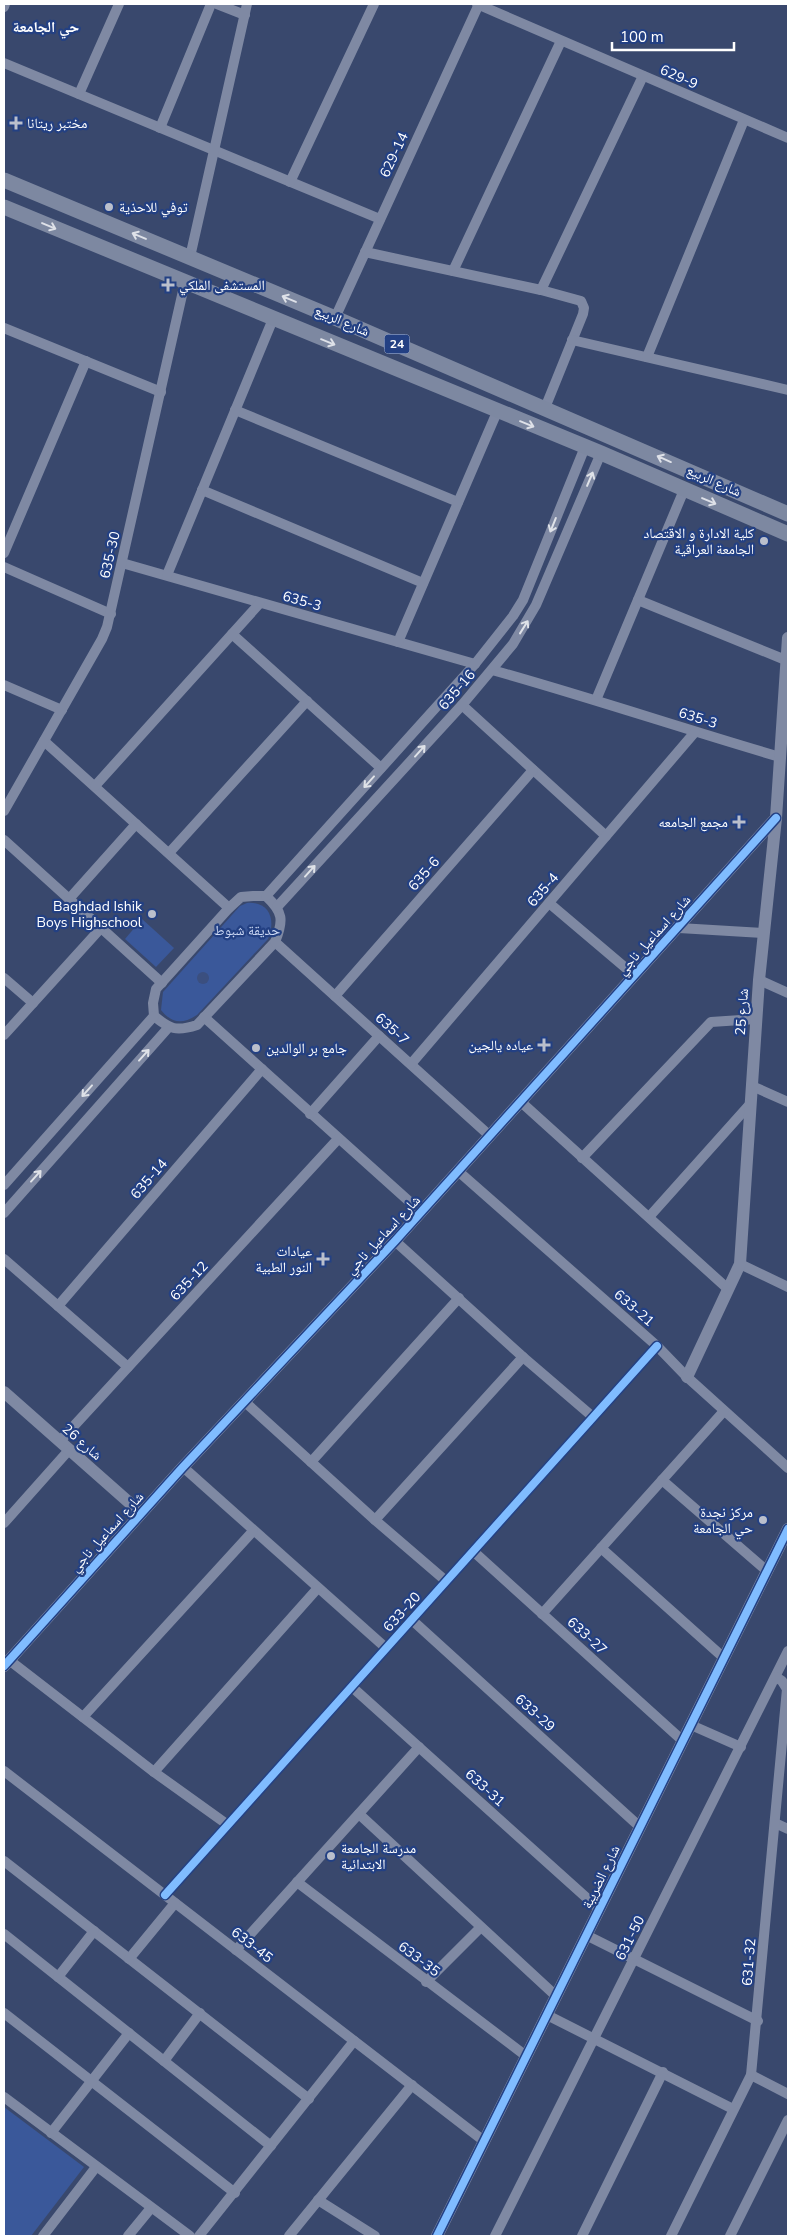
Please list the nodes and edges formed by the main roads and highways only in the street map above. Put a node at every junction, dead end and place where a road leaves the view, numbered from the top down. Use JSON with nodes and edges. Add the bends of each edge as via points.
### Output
{"nodes":[{"id":1,"x":5,"y":182,"type":"edge"},
{"id":2,"x":4,"y":207,"type":"edge"},
{"id":3,"x":358,"y":354,"type":"junction"},
{"id":4,"x":441,"y":363,"type":"junction"},
{"id":5,"x":449,"y":392,"type":"junction"},
{"id":6,"x":538,"y":405,"type":"junction"},
{"id":7,"x":788,"y":514,"type":"edge"},
{"id":8,"x":788,"y":534,"type":"edge"}],
"edges":[{"from":4,"to":1,"type":"main road","name":"شارع الربيع","number":"24","one_way":true},
{"from":2,"to":3,"type":"main road","name":"شارع الربيع","number":"24","one_way":true},
{"from":3,"to":4,"type":"main road","via":[[427,376],[435,374]]},
{"from":3,"to":5,"type":"main road","name":"شارع الربيع","number":"24"},
{"from":4,"to":6,"type":"main road","name":"شارع الربيع","number":"24"},
{"from":5,"to":6,"type":"main road","via":[[453,383],[460,380],[492,393]]},
{"from":5,"to":8,"type":"main road","name":"شارع الربيع","number":"24","one_way":true},
{"from":7,"to":6,"type":"main road","name":"شارع الربيع","number":"24","one_way":true}]}
